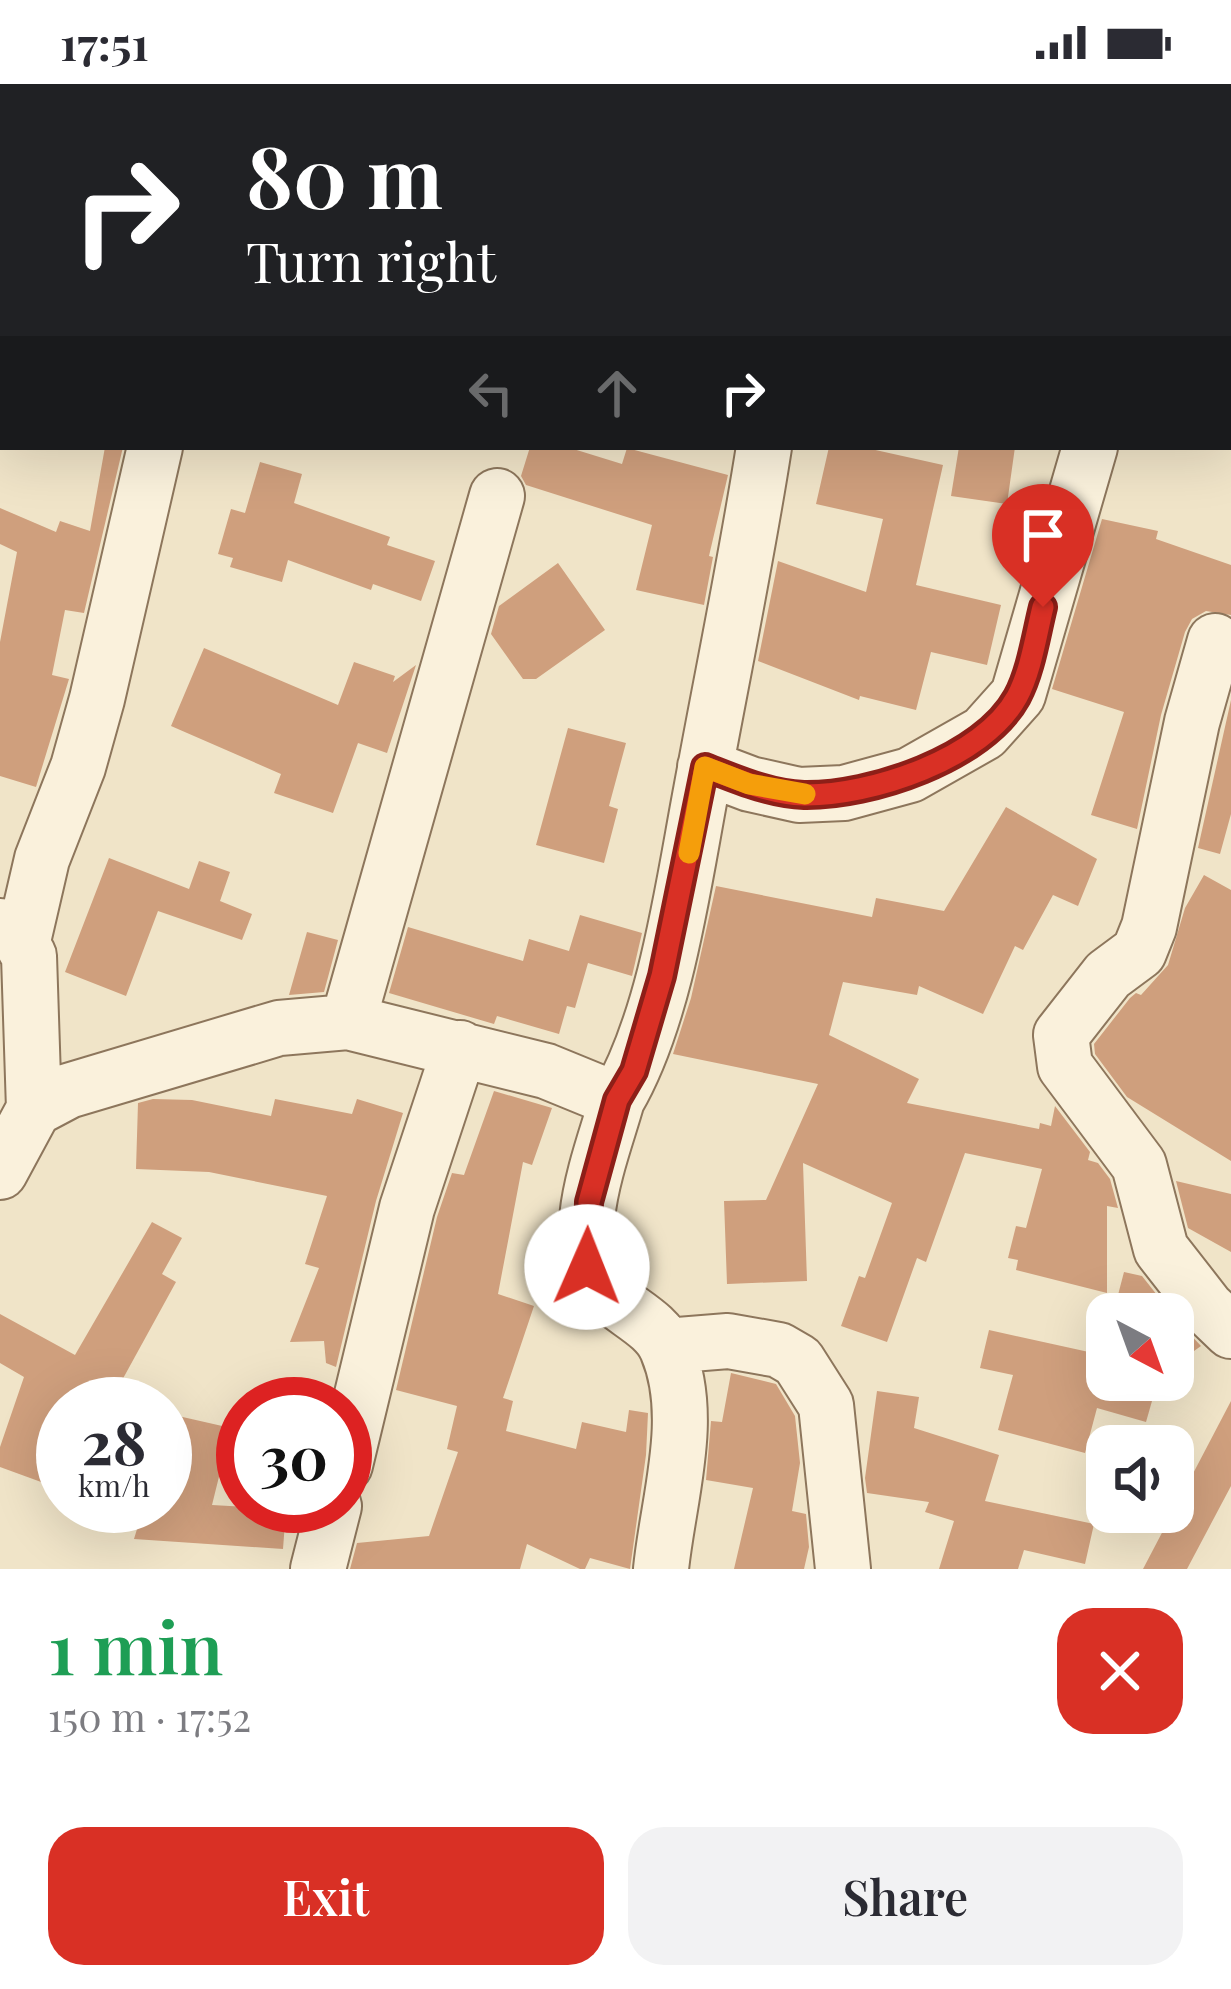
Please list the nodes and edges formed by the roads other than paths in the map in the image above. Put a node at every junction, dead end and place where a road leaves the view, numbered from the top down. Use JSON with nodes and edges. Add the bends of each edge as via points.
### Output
{"nodes":[{"id":1,"x":154,"y":450,"type":"edge"},
{"id":2,"x":764,"y":450,"type":"edge"},
{"id":3,"x":1089,"y":450,"type":"edge"},
{"id":4,"x":497,"y":496,"type":"dead end"},
{"id":5,"x":1215,"y":640,"type":"dead end"},
{"id":6,"x":705,"y":767,"type":"junction"},
{"id":7,"x":11,"y":934,"type":"edge"},
{"id":8,"x":348,"y":1022,"type":"junction"},
{"id":9,"x":460,"y":1048,"type":"junction"},
{"id":10,"x":617,"y":1100,"type":"junction"},
{"id":11,"x":34,"y":1108,"type":"junction"},
{"id":12,"x":0,"y":1172,"type":"edge"},
{"id":13,"x":1231,"y":1331,"type":"edge"},
{"id":14,"x":666,"y":1346,"type":"junction"},
{"id":15,"x":366,"y":1377,"type":"edge"},
{"id":16,"x":327,"y":1533,"type":"edge"},
{"id":17,"x":318,"y":1569,"type":"edge"},
{"id":18,"x":661,"y":1569,"type":"edge"},
{"id":19,"x":843,"y":1569,"type":"edge"}],
"edges":[{"from":1,"to":7,"type":"street","via":[[78,767]]},
{"from":2,"to":6,"type":"street"},
{"from":3,"to":6,"type":"street","via":[[1018,695],[984,733],[910,775],[844,793],[799,795]]},
{"from":4,"to":8,"type":"street"},
{"from":5,"to":13,"type":"street","via":[[1149,927],[1139,952],[1108,975],[1061,1035],[1065,1066],[1139,1166],[1161,1249]]},
{"from":6,"to":10,"type":"street","via":[[662,976],[634,1071]]},
{"from":7,"to":11,"type":"street","via":[[29,956]]},
{"from":8,"to":9,"type":"street"},
{"from":8,"to":11,"type":"street","via":[[278,1028]]},
{"from":9,"to":10,"type":"street"},
{"from":9,"to":15,"type":"street","via":[[407,1208]]},
{"from":10,"to":14,"type":"street","via":[[589,1202],[587,1267]]},
{"from":11,"to":12,"type":"street"},
{"from":14,"to":18,"type":"street","via":[[681,1428]]},
{"from":14,"to":19,"type":"street","via":[[728,1341],[779,1349],[798,1361],[826,1405]]},
{"from":16,"to":17,"type":"street"}]}
